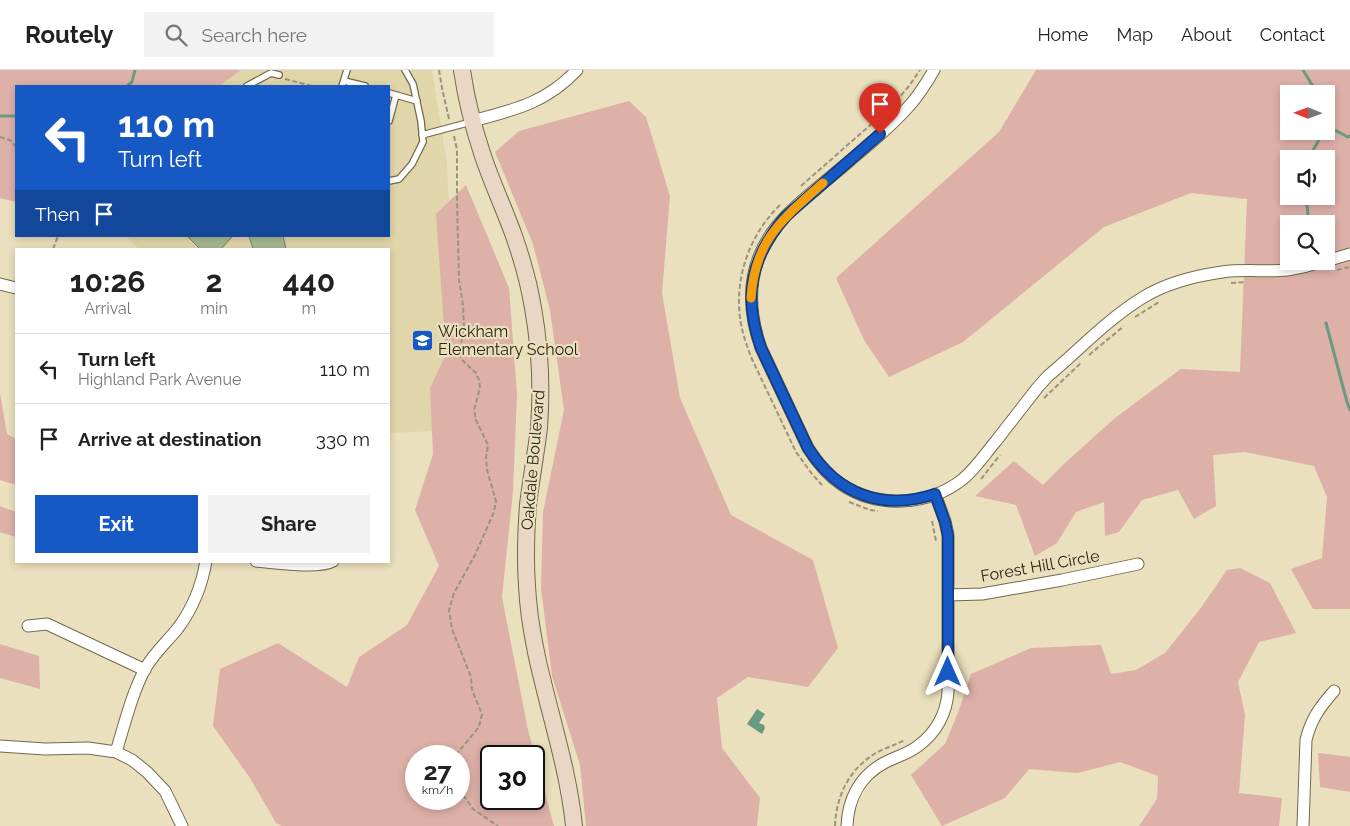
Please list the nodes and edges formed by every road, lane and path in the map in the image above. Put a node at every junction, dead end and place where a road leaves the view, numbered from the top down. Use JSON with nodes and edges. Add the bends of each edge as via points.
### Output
{"nodes":[{"id":1,"x":347,"y":70,"type":"edge"},
{"id":2,"x":406,"y":70,"type":"edge"},
{"id":3,"x":439,"y":70,"type":"edge"},
{"id":4,"x":462,"y":70,"type":"edge"},
{"id":5,"x":576,"y":70,"type":"edge"},
{"id":6,"x":920,"y":70,"type":"edge"},
{"id":7,"x":934,"y":70,"type":"edge"},
{"id":8,"x":279,"y":76,"type":"joint"},
{"id":9,"x":343,"y":83,"type":"edge"},
{"id":10,"x":249,"y":85,"type":"edge"},
{"id":11,"x":309,"y":85,"type":"edge"},
{"id":12,"x":358,"y":85,"type":"edge"},
{"id":13,"x":390,"y":93,"type":"edge"},
{"id":14,"x":396,"y":95,"type":"junction"},
{"id":15,"x":417,"y":101,"type":"junction"},
{"id":16,"x":390,"y":117,"type":"edge"},
{"id":17,"x":472,"y":121,"type":"junction"},
{"id":18,"x":452,"y":127,"type":"junction"},
{"id":19,"x":422,"y":135,"type":"junction"},
{"id":20,"x":0,"y":137,"type":"edge"},
{"id":21,"x":15,"y":146,"type":"edge"},
{"id":22,"x":390,"y":181,"type":"edge"},
{"id":23,"x":800,"y":187,"type":"dead end"},
{"id":24,"x":783,"y":202,"type":"dead end"},
{"id":25,"x":1350,"y":254,"type":"edge"},
{"id":26,"x":1335,"y":258,"type":"edge"},
{"id":27,"x":1350,"y":267,"type":"edge"},
{"id":28,"x":1286,"y":270,"type":"edge"},
{"id":29,"x":1334,"y":271,"type":"dead end"},
{"id":30,"x":1250,"y":282,"type":"dead end"},
{"id":31,"x":1227,"y":283,"type":"dead end"},
{"id":32,"x":0,"y":284,"type":"edge"},
{"id":33,"x":15,"y":288,"type":"edge"},
{"id":34,"x":1160,"y":301,"type":"dead end"},
{"id":35,"x":1134,"y":317,"type":"dead end"},
{"id":36,"x":1128,"y":322,"type":"dead end"},
{"id":37,"x":1088,"y":356,"type":"dead end"},
{"id":38,"x":1082,"y":362,"type":"dead end"},
{"id":39,"x":1044,"y":398,"type":"dead end"},
{"id":40,"x":1003,"y":450,"type":"dead end"},
{"id":41,"x":980,"y":479,"type":"dead end"},
{"id":42,"x":824,"y":485,"type":"dead end"},
{"id":43,"x":935,"y":494,"type":"junction"},
{"id":44,"x":845,"y":500,"type":"dead end"},
{"id":45,"x":881,"y":512,"type":"dead end"},
{"id":46,"x":932,"y":518,"type":"dead end"},
{"id":47,"x":936,"y":549,"type":"dead end"},
{"id":48,"x":206,"y":563,"type":"edge"},
{"id":49,"x":280,"y":563,"type":"edge"},
{"id":50,"x":329,"y":563,"type":"edge"},
{"id":51,"x":1138,"y":564,"type":"dead end"},
{"id":52,"x":948,"y":595,"type":"junction"},
{"id":53,"x":28,"y":626,"type":"dead end"},
{"id":54,"x":144,"y":670,"type":"junction"},
{"id":55,"x":1334,"y":691,"type":"dead end"},
{"id":56,"x":909,"y":738,"type":"dead end"},
{"id":57,"x":464,"y":745,"type":"edge"},
{"id":58,"x":0,"y":746,"type":"edge"},
{"id":59,"x":116,"y":752,"type":"junction"},
{"id":60,"x":470,"y":805,"type":"edge"},
{"id":61,"x":182,"y":826,"type":"edge"},
{"id":62,"x":498,"y":826,"type":"edge"},
{"id":63,"x":574,"y":826,"type":"edge"},
{"id":64,"x":835,"y":826,"type":"edge"},
{"id":65,"x":847,"y":826,"type":"edge"},
{"id":66,"x":1303,"y":826,"type":"edge"}],
"edges":[{"from":1,"to":9,"type":"lane"},
{"from":2,"to":15,"type":"lane"},
{"from":3,"to":18,"type":"path"},
{"from":4,"to":17,"type":"main road","name":"Oakdale Boulevard"},
{"from":5,"to":17,"type":"street","via":[[539,100]]},
{"from":6,"to":23,"type":"path","via":[[893,105]]},
{"from":7,"to":43,"type":"street","via":[[911,104],[775,229],[760,254],[751,299],[755,332],[761,348],[808,448],[827,473],[870,498],[905,501]]},
{"from":8,"to":10,"type":"lane","via":[[271,73]]},
{"from":8,"to":11,"type":"path"},
{"from":9,"to":12,"type":"lane"},
{"from":13,"to":14,"type":"lane"},
{"from":14,"to":15,"type":"lane"},
{"from":14,"to":16,"type":"lane"},
{"from":15,"to":19,"type":"lane"},
{"from":17,"to":18,"type":"lane"},
{"from":17,"to":63,"type":"main road","name":"Oakdale Boulevard","via":[[524,268],[536,326],[540,403],[527,519],[527,589],[535,650],[565,771]]},
{"from":18,"to":19,"type":"lane"},
{"from":18,"to":57,"type":"path","via":[[457,150],[459,280],[464,327],[461,359],[479,380],[474,410],[488,445],[487,470],[496,501],[475,554],[454,593],[450,610],[452,630],[472,677],[472,690],[482,714],[479,726]]},
{"from":19,"to":22,"type":"lane","via":[[423,142],[412,164],[399,179]]},
{"from":20,"to":21,"type":"path"},
{"from":24,"to":42,"type":"path","via":[[758,232],[746,257],[739,290],[740,323],[751,357],[796,452]]},
{"from":25,"to":26,"type":"street"},
{"from":27,"to":29,"type":"path"},
{"from":28,"to":43,"type":"street","via":[[1198,276],[1144,297],[1048,376],[976,467],[951,487]]},
{"from":30,"to":31,"type":"path"},
{"from":32,"to":33,"type":"street"},
{"from":34,"to":35,"type":"path"},
{"from":36,"to":37,"type":"path"},
{"from":38,"to":39,"type":"path"},
{"from":40,"to":41,"type":"path"},
{"from":43,"to":52,"type":"street","via":[[948,536]]},
{"from":44,"to":45,"type":"path"},
{"from":46,"to":47,"type":"path"},
{"from":48,"to":54,"type":"street","via":[[192,606]]},
{"from":49,"to":50,"type":"street"},
{"from":51,"to":52,"type":"street","name":"Forest Hill Circle","via":[[982,594]]},
{"from":52,"to":65,"type":"street","via":[[948,691],[940,722],[923,742],[872,770],[856,789],[850,803]]},
{"from":53,"to":54,"type":"street","via":[[47,624]]},
{"from":54,"to":59,"type":"street"},
{"from":55,"to":66,"type":"street","via":[[1317,711],[1306,740]]},
{"from":56,"to":64,"type":"path","via":[[874,754],[858,767],[842,790]]},
{"from":58,"to":59,"type":"street","via":[[88,748]]},
{"from":59,"to":61,"type":"street","via":[[148,772],[165,791]]},
{"from":60,"to":62,"type":"path"}]}
